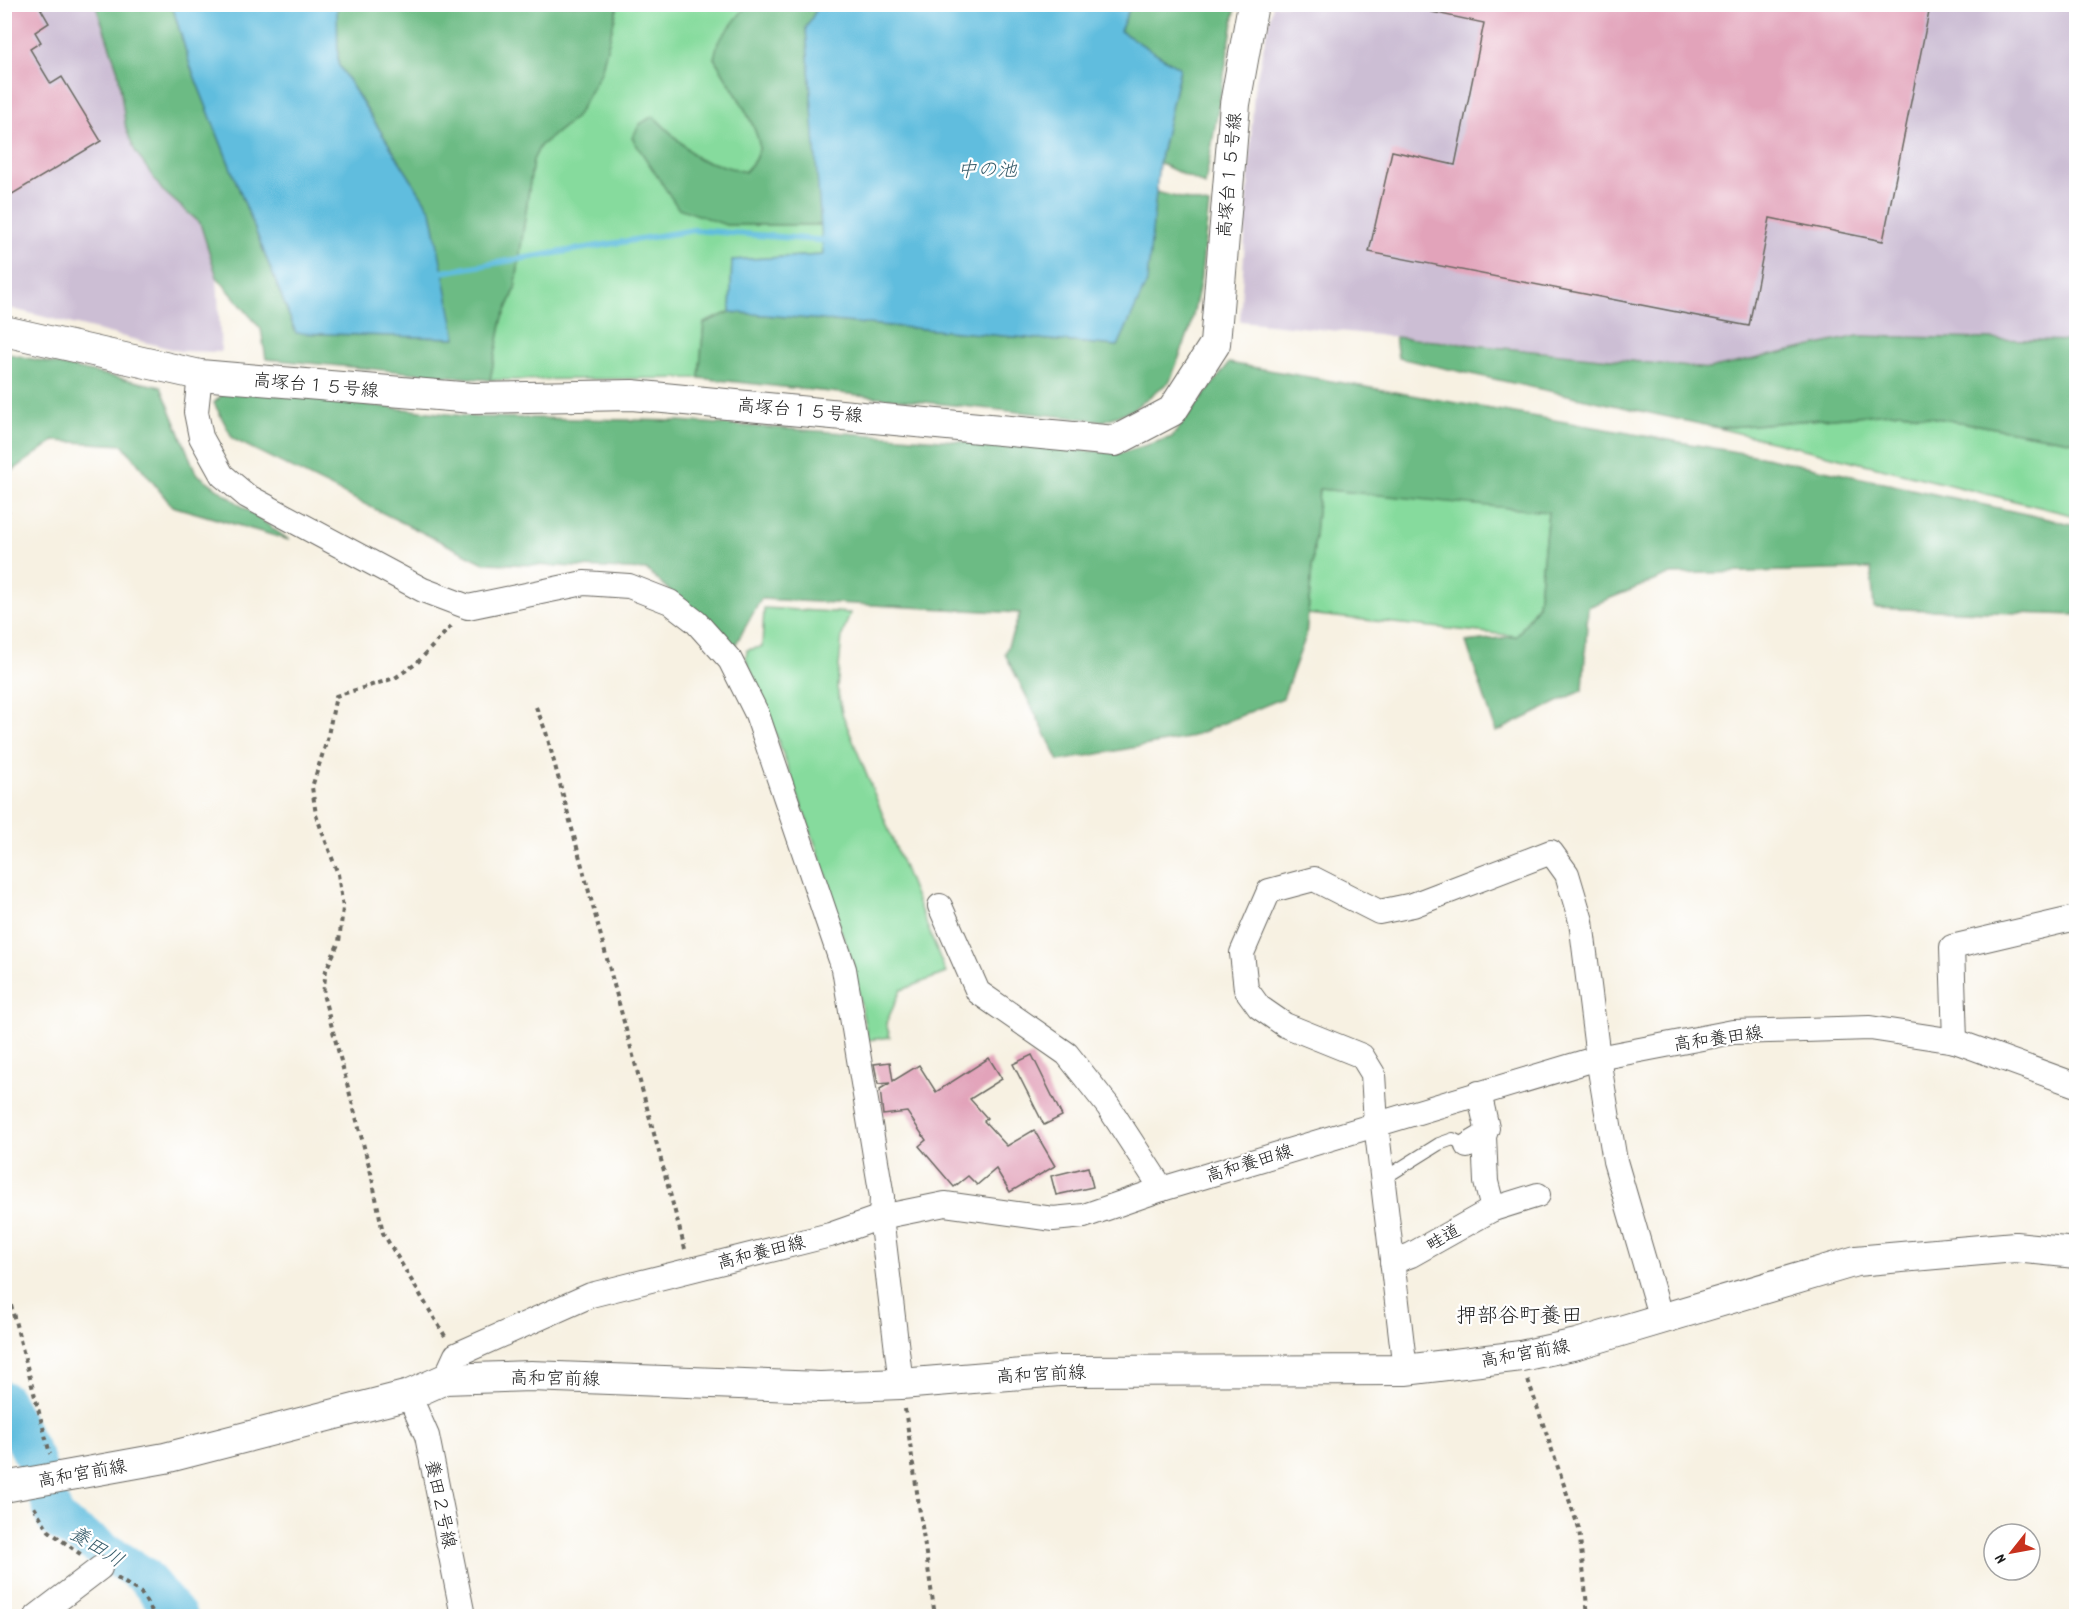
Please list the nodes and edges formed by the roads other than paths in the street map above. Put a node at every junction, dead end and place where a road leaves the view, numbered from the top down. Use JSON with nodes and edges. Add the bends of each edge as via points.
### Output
{"nodes":[{"id":1,"x":1253,"y":4,"type":"edge"},
{"id":2,"x":4,"y":331,"type":"edge"},
{"id":3,"x":200,"y":375,"type":"junction"},
{"id":4,"x":940,"y":906,"type":"dead end"},
{"id":5,"x":2076,"y":918,"type":"edge"},
{"id":6,"x":1955,"y":1041,"type":"junction"},
{"id":7,"x":1598,"y":1058,"type":"junction"},
{"id":8,"x":2076,"y":1085,"type":"edge"},
{"id":9,"x":1479,"y":1094,"type":"junction"},
{"id":10,"x":1376,"y":1125,"type":"junction"},
{"id":11,"x":1476,"y":1141,"type":"junction"},
{"id":12,"x":1383,"y":1179,"type":"junction"},
{"id":13,"x":1162,"y":1189,"type":"junction"},
{"id":14,"x":1538,"y":1195,"type":"dead end"},
{"id":15,"x":1493,"y":1209,"type":"junction"},
{"id":16,"x":881,"y":1217,"type":"junction"},
{"id":17,"x":2076,"y":1253,"type":"edge"},
{"id":18,"x":1392,"y":1262,"type":"junction"},
{"id":19,"x":1661,"y":1319,"type":"junction"},
{"id":20,"x":451,"y":1367,"type":"junction"},
{"id":21,"x":1405,"y":1370,"type":"junction"},
{"id":22,"x":901,"y":1384,"type":"junction"},
{"id":23,"x":409,"y":1395,"type":"junction"},
{"id":24,"x":17,"y":1485,"type":"edge"},
{"id":25,"x":100,"y":1568,"type":"road end"},
{"id":26,"x":37,"y":1617,"type":"edge"},
{"id":27,"x":464,"y":1617,"type":"edge"}],
"edges":[{"from":1,"to":3,"type":"street","name":"高塚台１５号線","via":[[1235,104],[1215,344],[1172,411],[1115,441],[632,395],[473,398]]},
{"from":2,"to":3,"type":"street","name":"高塚台１５号線"},
{"from":3,"to":16,"type":"street","via":[[196,412],[201,437],[222,475],[247,496],[423,590],[468,607],[584,583],[629,586],[670,602],[696,622],[730,660],[757,714],[844,969],[882,1197]]},
{"from":4,"to":13,"type":"street","via":[[978,992],[1067,1054],[1108,1106]]},
{"from":5,"to":6,"type":"street","via":[[1952,947]]},
{"from":6,"to":7,"type":"street","name":"高和養田線","via":[[1870,1028],[1733,1032]]},
{"from":6,"to":8,"type":"street","name":"高和養田線"},
{"from":7,"to":9,"type":"street","name":"高和養田線"},
{"from":7,"to":10,"type":"street","via":[[1581,921],[1567,874],[1551,852],[1413,905],[1379,912],[1314,879],[1269,891],[1242,953],[1246,988],[1259,1007],[1285,1025],[1362,1056],[1373,1074]]},
{"from":7,"to":19,"type":"street","via":[[1615,1161]]},
{"from":9,"to":10,"type":"street","name":"高和養田線"},
{"from":9,"to":11,"type":"street","via":[[1486,1128]]},
{"from":10,"to":12,"type":"street"},
{"from":10,"to":13,"type":"street","name":"高和養田線"},
{"from":11,"to":12,"type":"lane","via":[[1453,1139],[1439,1144]]},
{"from":11,"to":15,"type":"street"},
{"from":12,"to":18,"type":"street"},
{"from":13,"to":16,"type":"street","name":"高和養田線","via":[[1084,1216],[1053,1219],[945,1204]]},
{"from":14,"to":15,"type":"street","name":"畦道"},
{"from":15,"to":18,"type":"street","name":"畦道"},
{"from":16,"to":20,"type":"street","name":"高和養田線","via":[[830,1235],[591,1295]]},
{"from":16,"to":22,"type":"street"},
{"from":17,"to":19,"type":"street","name":"高和宮前線","via":[[2015,1246],[1856,1261]]},
{"from":18,"to":21,"type":"street"},
{"from":19,"to":21,"type":"street","name":"高和宮前線","via":[[1521,1356]]},
{"from":20,"to":22,"type":"street","name":"高和宮前線","via":[[531,1376],[820,1387]]},
{"from":20,"to":23,"type":"street","name":"高和宮前線"},
{"from":21,"to":22,"type":"street","name":"高和宮前線","via":[[1059,1371]]},
{"from":23,"to":24,"type":"street","name":"高和宮前線","via":[[165,1458]]},
{"from":23,"to":27,"type":"street","name":"養田２号線","via":[[427,1436]]},
{"from":25,"to":26,"type":"street"}]}
